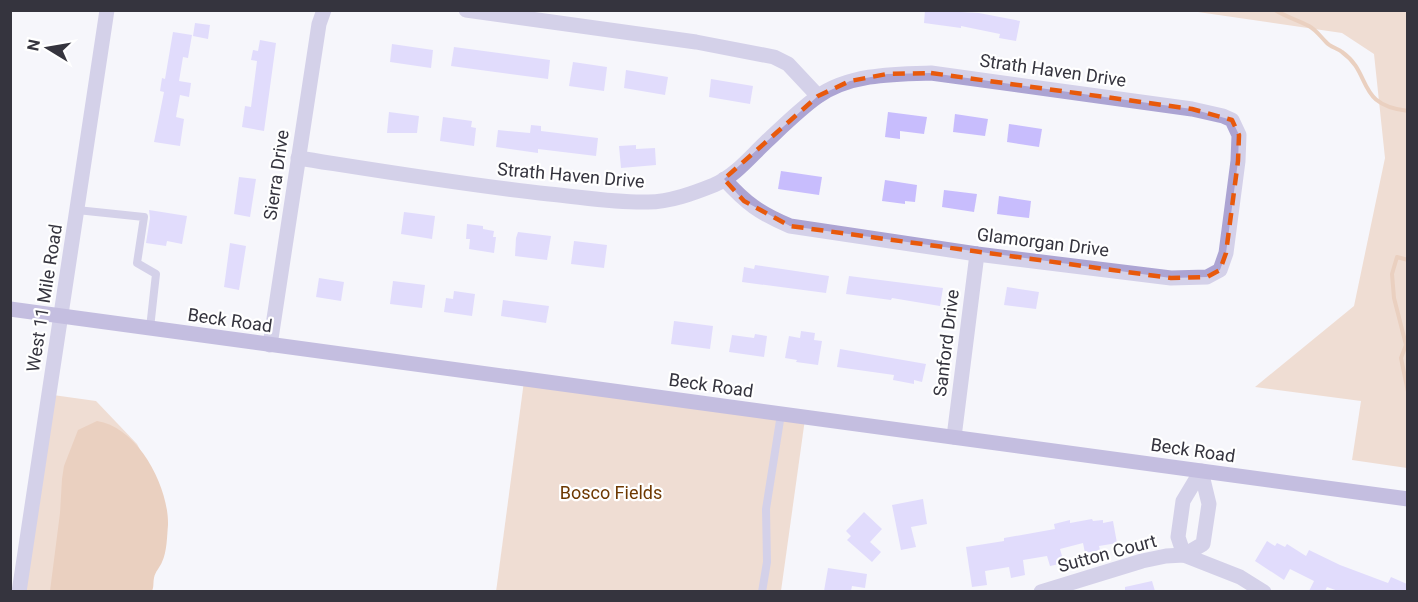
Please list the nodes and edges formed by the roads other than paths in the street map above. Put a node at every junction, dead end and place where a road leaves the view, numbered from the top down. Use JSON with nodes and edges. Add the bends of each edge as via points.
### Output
{"nodes":[{"id":1,"x":107,"y":10,"type":"edge"},
{"id":2,"x":324,"y":10,"type":"edge"},
{"id":3,"x":466,"y":10,"type":"edge"},
{"id":4,"x":818,"y":96,"type":"junction"},
{"id":5,"x":1232,"y":120,"type":"joint"},
{"id":6,"x":297,"y":158,"type":"junction"},
{"id":7,"x":724,"y":179,"type":"junction"},
{"id":8,"x":77,"y":210,"type":"junction"},
{"id":9,"x":977,"y":254,"type":"junction"},
{"id":10,"x":10,"y":309,"type":"edge"},
{"id":11,"x":61,"y":316,"type":"junction"},
{"id":12,"x":150,"y":328,"type":"junction"},
{"id":13,"x":270,"y":345,"type":"junction"},
{"id":14,"x":781,"y":414,"type":"junction"},
{"id":15,"x":954,"y":437,"type":"junction"},
{"id":16,"x":1201,"y":471,"type":"junction"},
{"id":17,"x":1407,"y":499,"type":"edge"},
{"id":18,"x":1184,"y":555,"type":"junction"},
{"id":19,"x":19,"y":591,"type":"edge"},
{"id":20,"x":762,"y":591,"type":"edge"},
{"id":21,"x":1041,"y":591,"type":"edge"},
{"id":22,"x":1264,"y":591,"type":"edge"}],
"edges":[{"from":1,"to":8,"type":"street","name":"West 11 Mile Road"},
{"from":2,"to":6,"type":"street","name":"Sierra Drive","via":[[318,24]]},
{"from":3,"to":4,"type":"street","via":[[696,42],[774,57],[788,64]]},
{"from":4,"to":5,"type":"street","name":"Strath Haven Drive","via":[[850,81],[931,73],[1192,110]]},
{"from":4,"to":7,"type":"street","name":"Strath Haven Drive","via":[[741,168]]},
{"from":5,"to":9,"type":"street","name":"Glamorgan Drive","via":[[1239,135],[1238,161],[1226,253],[1220,270],[1207,277],[1171,278]]},
{"from":6,"to":7,"type":"street","name":"Strath Haven Drive","via":[[492,188],[608,201],[651,202],[692,193]]},
{"from":6,"to":13,"type":"street","name":"Sierra Drive"},
{"from":7,"to":9,"type":"street","name":"Glamorgan Drive","via":[[744,201],[790,226]]},
{"from":8,"to":11,"type":"street","name":"West 11 Mile Road"},
{"from":8,"to":12,"type":"lane","via":[[144,217],[137,263],[156,274]]},
{"from":9,"to":15,"type":"street","name":"Sanford Drive"},
{"from":10,"to":11,"type":"main road","name":"Beck Road"},
{"from":11,"to":12,"type":"main road","name":"Beck Road"},
{"from":11,"to":19,"type":"street","name":"West 11 Mile Road"},
{"from":12,"to":13,"type":"main road","name":"Beck Road"},
{"from":13,"to":14,"type":"main road","name":"Beck Road"},
{"from":14,"to":15,"type":"main road","name":"Beck Road"},
{"from":14,"to":20,"type":"lane","via":[[766,509],[767,562]]},
{"from":15,"to":16,"type":"main road","name":"Beck Road"},
{"from":16,"to":17,"type":"main road","name":"Beck Road"},
{"from":16,"to":18,"type":"street","name":"Sutton Court","via":[[1183,501],[1178,537]]},
{"from":16,"to":18,"type":"street","name":"Sutton Court","via":[[1209,504],[1203,544]]},
{"from":18,"to":21,"type":"street","name":"Sutton Court","via":[[1142,561]]},
{"from":18,"to":22,"type":"street","name":"Sutton Court"}]}
